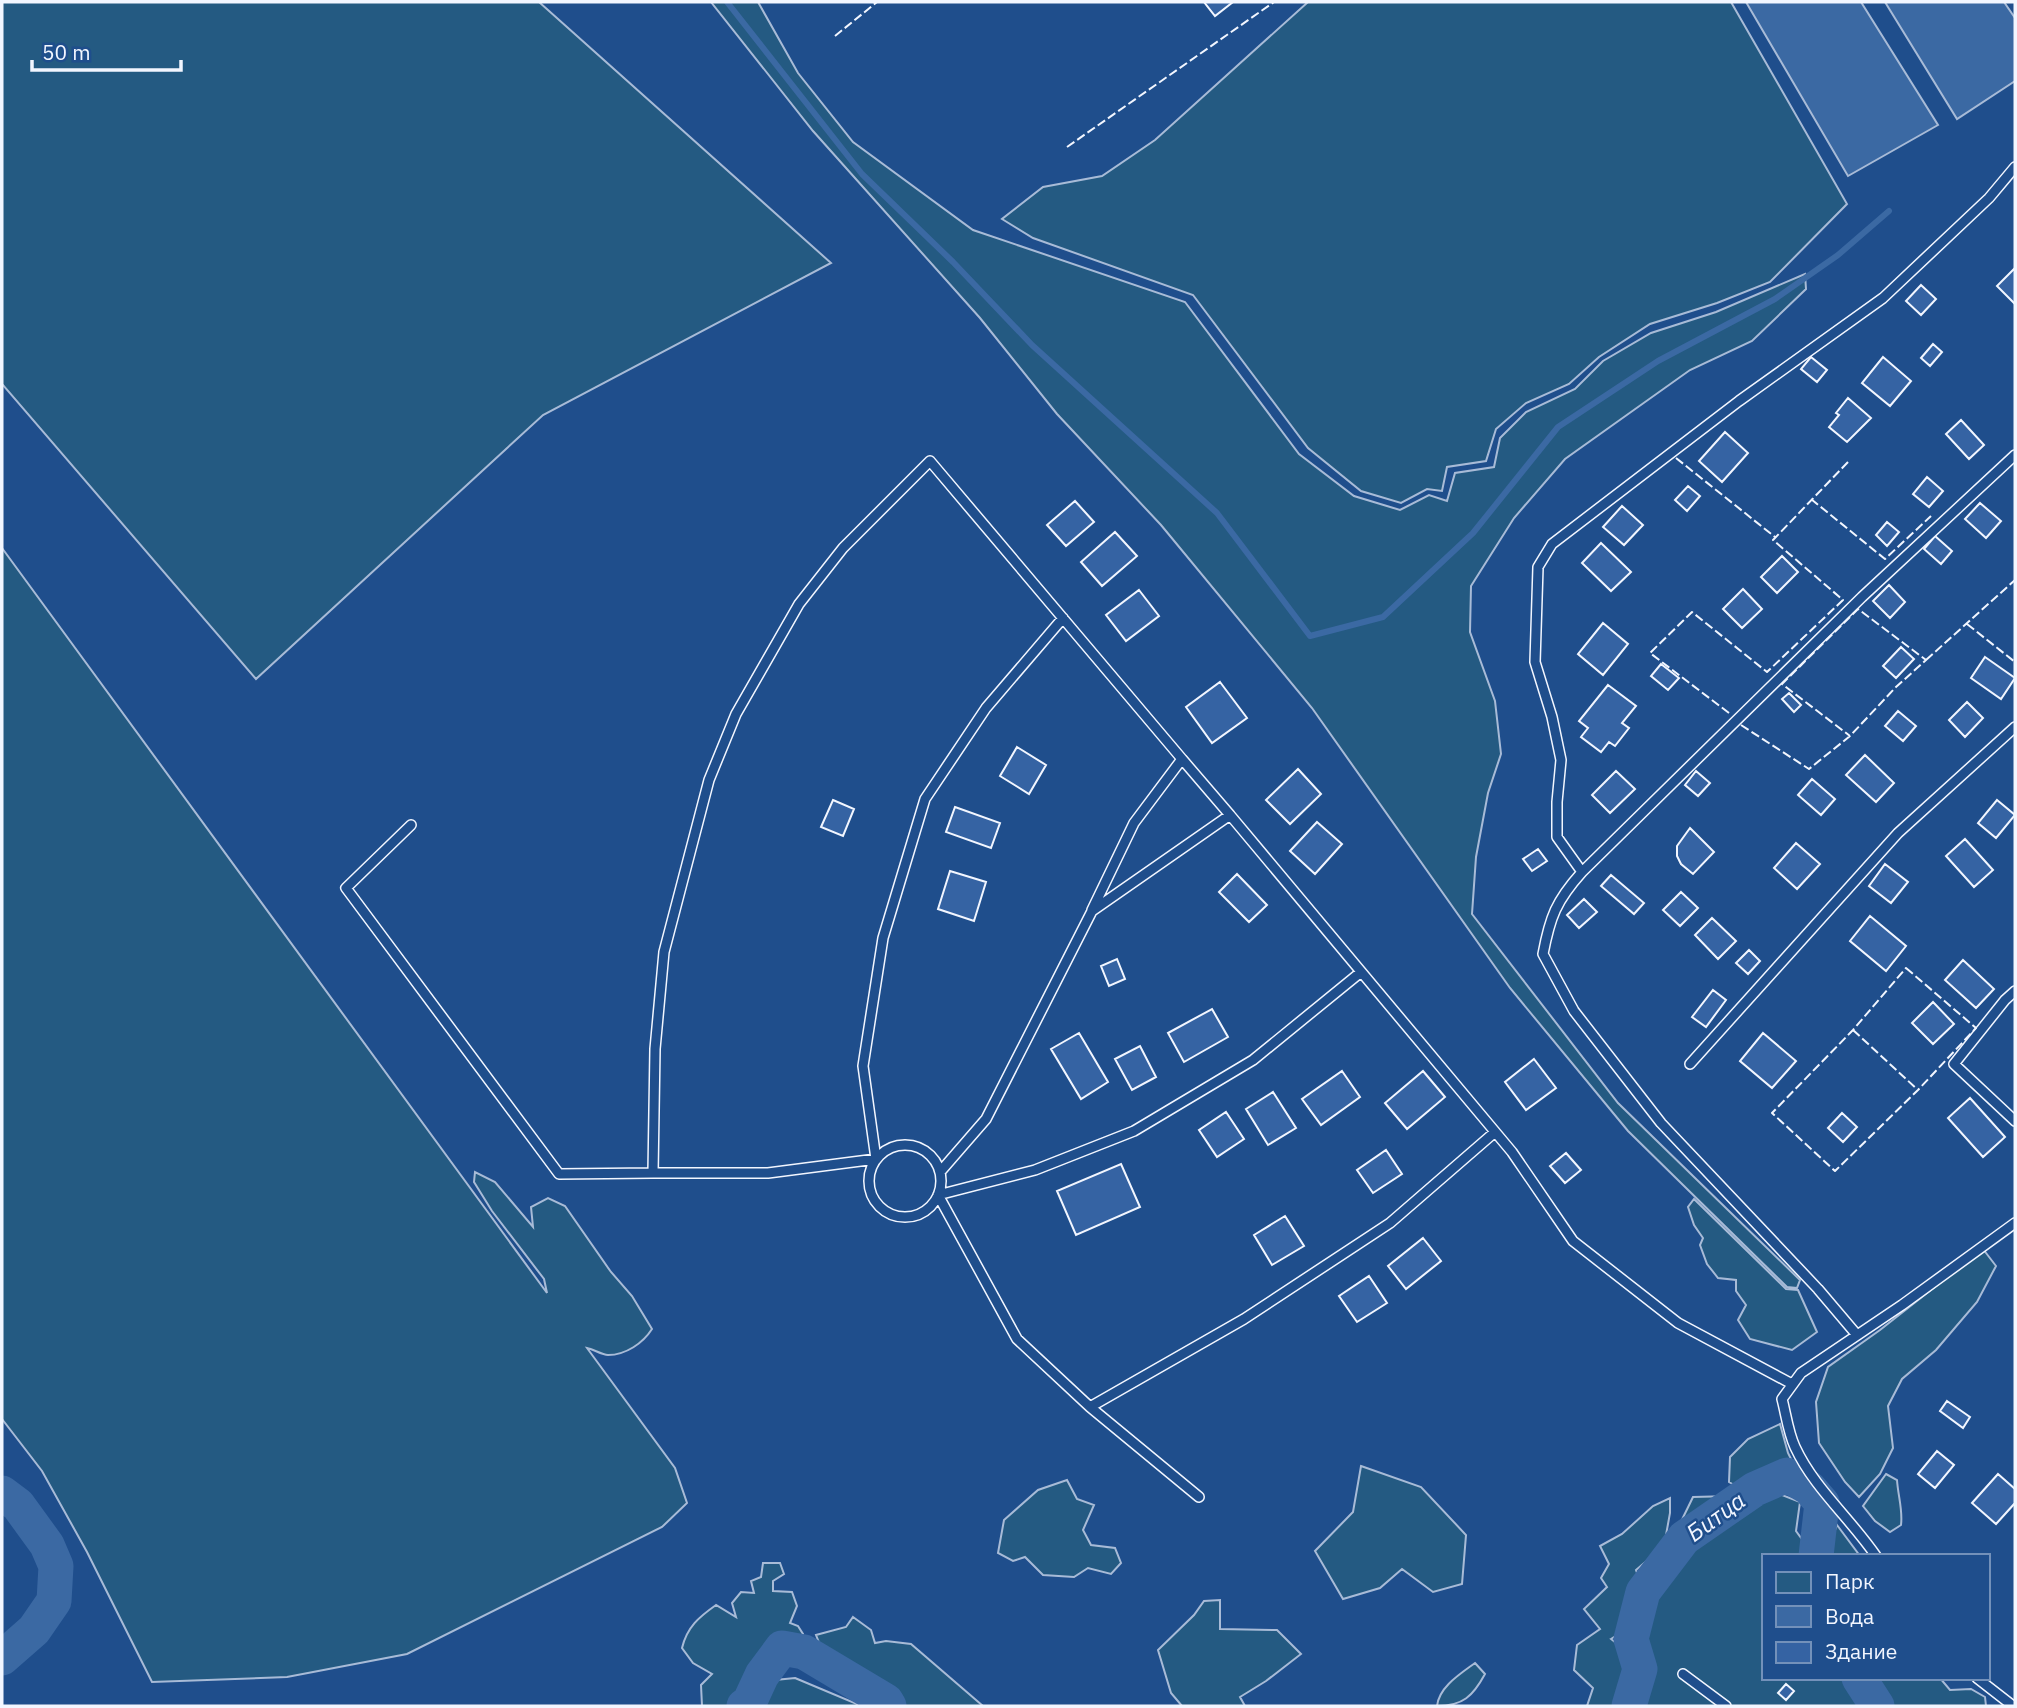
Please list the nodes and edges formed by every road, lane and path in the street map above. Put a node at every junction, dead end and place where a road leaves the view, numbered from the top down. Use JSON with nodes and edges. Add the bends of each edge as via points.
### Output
{"nodes":[{"id":1,"x":2015,"y":167,"type":"edge"},
{"id":2,"x":2015,"y":455,"type":"edge"},
{"id":3,"x":1063,"y":618,"type":"junction"},
{"id":4,"x":2015,"y":727,"type":"edge"},
{"id":5,"x":1182,"y":759,"type":"junction"},
{"id":6,"x":1230,"y":815,"type":"junction"},
{"id":7,"x":411,"y":825,"type":"dead end"},
{"id":8,"x":1582,"y":872,"type":"junction"},
{"id":9,"x":1092,"y":911,"type":"junction"},
{"id":10,"x":1361,"y":972,"type":"junction"},
{"id":11,"x":2015,"y":991,"type":"edge"},
{"id":12,"x":1690,"y":1065,"type":"dead end"},
{"id":13,"x":2015,"y":1121,"type":"edge"},
{"id":14,"x":1495,"y":1132,"type":"junction"},
{"id":15,"x":876,"y":1159,"type":"junction"},
{"id":16,"x":940,"y":1172,"type":"junction"},
{"id":17,"x":653,"y":1173,"type":"junction"},
{"id":18,"x":937,"y":1195,"type":"junction"},
{"id":19,"x":2015,"y":1223,"type":"edge"},
{"id":20,"x":1857,"y":1335,"type":"junction"},
{"id":21,"x":1793,"y":1384,"type":"junction"},
{"id":22,"x":1090,"y":1407,"type":"junction"},
{"id":23,"x":1199,"y":1497,"type":"dead end"},
{"id":24,"x":1875,"y":1554,"type":"edge"},
{"id":25,"x":1683,"y":1674,"type":"dead end"},
{"id":26,"x":1979,"y":1680,"type":"edge"},
{"id":27,"x":2010,"y":1705,"type":"edge"},
{"id":28,"x":1726,"y":1706,"type":"edge"}],
"edges":[{"from":1,"to":8,"type":"lane","via":[[1989,198],[1884,298],[1739,401],[1552,544],[1538,567],[1535,662],[1561,760],[1557,837]]},
{"from":2,"to":8,"type":"lane","via":[[1862,597]]},
{"from":3,"to":5,"type":"lane"},
{"from":3,"to":15,"type":"lane","via":[[986,708],[925,799],[883,937],[863,1066]]},
{"from":3,"to":17,"type":"lane","via":[[930,461],[843,548],[799,604],[736,714],[709,780],[664,952],[655,1049]]},
{"from":4,"to":12,"type":"lane","via":[[1898,833]]},
{"from":5,"to":6,"type":"lane"},
{"from":5,"to":9,"type":"lane","via":[[1134,823]]},
{"from":6,"to":9,"type":"lane"},
{"from":6,"to":10,"type":"lane"},
{"from":7,"to":17,"type":"lane","via":[[346,888],[559,1174]]},
{"from":8,"to":20,"type":"lane","via":[[1550,917],[1543,954],[1574,1011],[1661,1123]]},
{"from":9,"to":16,"type":"lane","via":[[986,1119]]},
{"from":10,"to":14,"type":"lane"},
{"from":10,"to":18,"type":"lane","via":[[1253,1060],[1134,1131],[1035,1170]]},
{"from":11,"to":13,"type":"lane","via":[[1954,1064]]},
{"from":14,"to":21,"type":"lane","via":[[1573,1241],[1678,1323]]},
{"from":14,"to":22,"type":"lane","via":[[1390,1223],[1244,1319]]},
{"from":15,"to":16,"type":"lane","via":[[895,1146],[918,1147],[928,1153]]},
{"from":15,"to":17,"type":"lane","via":[[768,1173]]},
{"from":15,"to":18,"type":"lane","via":[[869,1181],[871,1193],[887,1211],[898,1216],[921,1212]]},
{"from":16,"to":18,"type":"lane"},
{"from":18,"to":22,"type":"lane","via":[[1017,1339]]},
{"from":19,"to":20,"type":"lane"},
{"from":20,"to":21,"type":"lane","via":[[1801,1373]]},
{"from":21,"to":24,"type":"lane","via":[[1782,1399],[1794,1446],[1816,1483]]},
{"from":22,"to":23,"type":"lane"},
{"from":25,"to":28,"type":"lane"},
{"from":26,"to":27,"type":"lane"}]}
